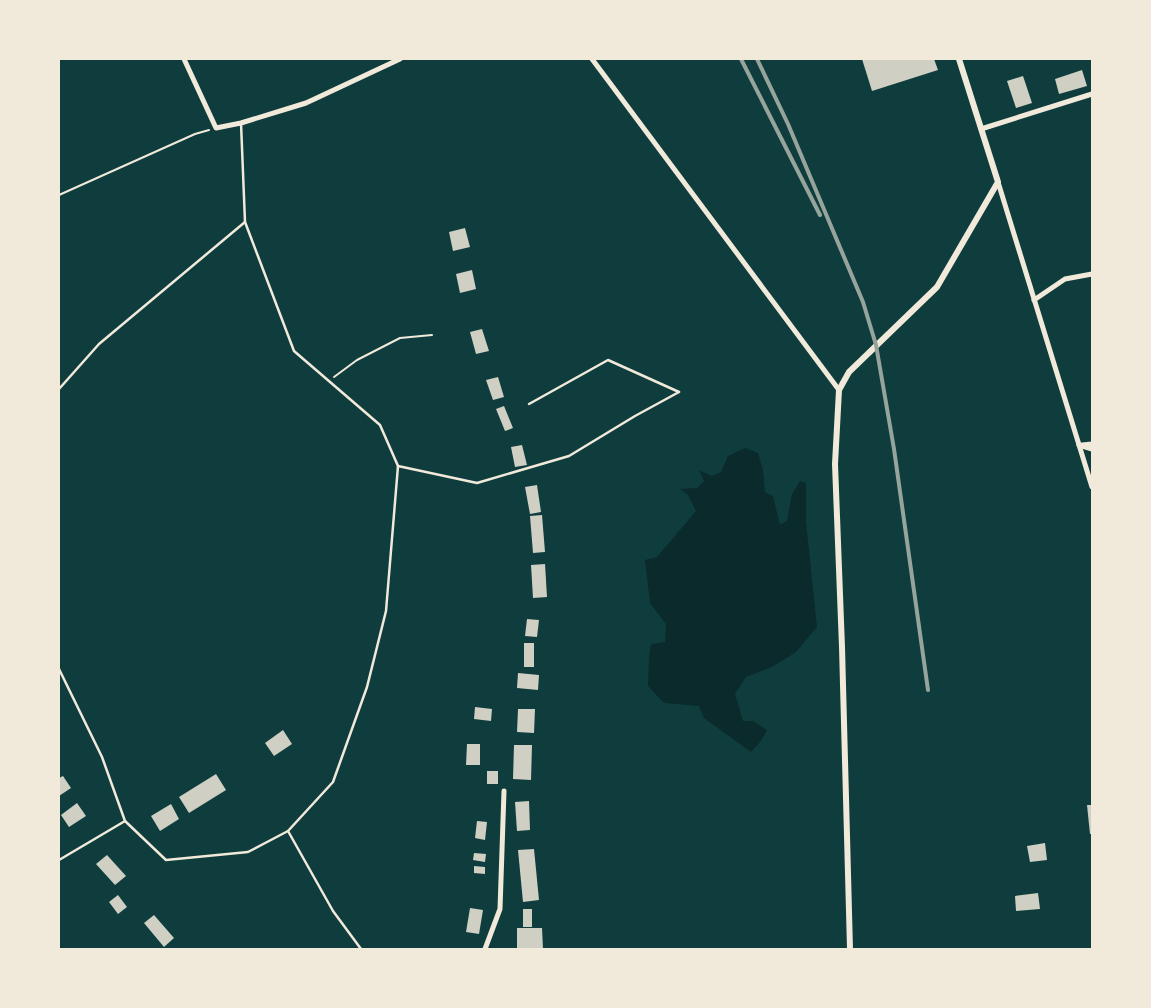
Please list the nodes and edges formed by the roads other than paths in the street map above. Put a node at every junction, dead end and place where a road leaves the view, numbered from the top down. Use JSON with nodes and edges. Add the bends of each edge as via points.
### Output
{"nodes":[{"id":1,"x":184,"y":59,"type":"edge"},
{"id":2,"x":400,"y":59,"type":"edge"},
{"id":3,"x":592,"y":59,"type":"edge"},
{"id":4,"x":959,"y":59,"type":"edge"},
{"id":5,"x":1092,"y":94,"type":"edge"},
{"id":6,"x":241,"y":123,"type":"junction"},
{"id":7,"x":981,"y":129,"type":"junction"},
{"id":8,"x":998,"y":182,"type":"junction"},
{"id":9,"x":244,"y":222,"type":"junction"},
{"id":10,"x":1092,"y":274,"type":"edge"},
{"id":11,"x":1034,"y":300,"type":"junction"},
{"id":12,"x":59,"y":389,"type":"edge"},
{"id":13,"x":839,"y":390,"type":"junction"},
{"id":14,"x":529,"y":404,"type":"dead end"},
{"id":15,"x":1092,"y":444,"type":"edge"},
{"id":16,"x":1080,"y":445,"type":"junction"},
{"id":17,"x":1092,"y":449,"type":"edge"},
{"id":18,"x":398,"y":466,"type":"junction"},
{"id":19,"x":1092,"y":488,"type":"edge"},
{"id":20,"x":59,"y":669,"type":"edge"},
{"id":21,"x":504,"y":790,"type":"dead end"},
{"id":22,"x":125,"y":821,"type":"junction"},
{"id":23,"x":288,"y":831,"type":"junction"},
{"id":24,"x":59,"y":860,"type":"edge"},
{"id":25,"x":362,"y":949,"type":"edge"},
{"id":26,"x":485,"y":949,"type":"edge"},
{"id":27,"x":850,"y":949,"type":"edge"}],
"edges":[{"from":1,"to":6,"type":"street","via":[[216,128]]},
{"from":2,"to":6,"type":"street","via":[[306,103]]},
{"from":3,"to":13,"type":"street"},
{"from":4,"to":7,"type":"street"},
{"from":5,"to":7,"type":"street"},
{"from":6,"to":9,"type":"lane"},
{"from":7,"to":8,"type":"street"},
{"from":8,"to":11,"type":"street"},
{"from":8,"to":13,"type":"street","via":[[937,287],[849,372]]},
{"from":9,"to":12,"type":"lane","via":[[99,344]]},
{"from":9,"to":18,"type":"lane","via":[[294,351],[380,426]]},
{"from":10,"to":11,"type":"street","via":[[1065,280]]},
{"from":11,"to":16,"type":"street"},
{"from":13,"to":27,"type":"street","via":[[835,464]]},
{"from":14,"to":18,"type":"lane","via":[[608,360],[679,392],[569,456],[477,483]]},
{"from":15,"to":16,"type":"street"},
{"from":16,"to":17,"type":"street"},
{"from":16,"to":19,"type":"street"},
{"from":18,"to":23,"type":"lane","via":[[386,611],[367,686],[333,782]]},
{"from":20,"to":22,"type":"lane","via":[[102,757]]},
{"from":21,"to":26,"type":"street","via":[[500,909]]},
{"from":22,"to":23,"type":"lane","via":[[166,860],[248,852]]},
{"from":22,"to":24,"type":"lane"},
{"from":23,"to":25,"type":"lane","via":[[333,911]]}]}
